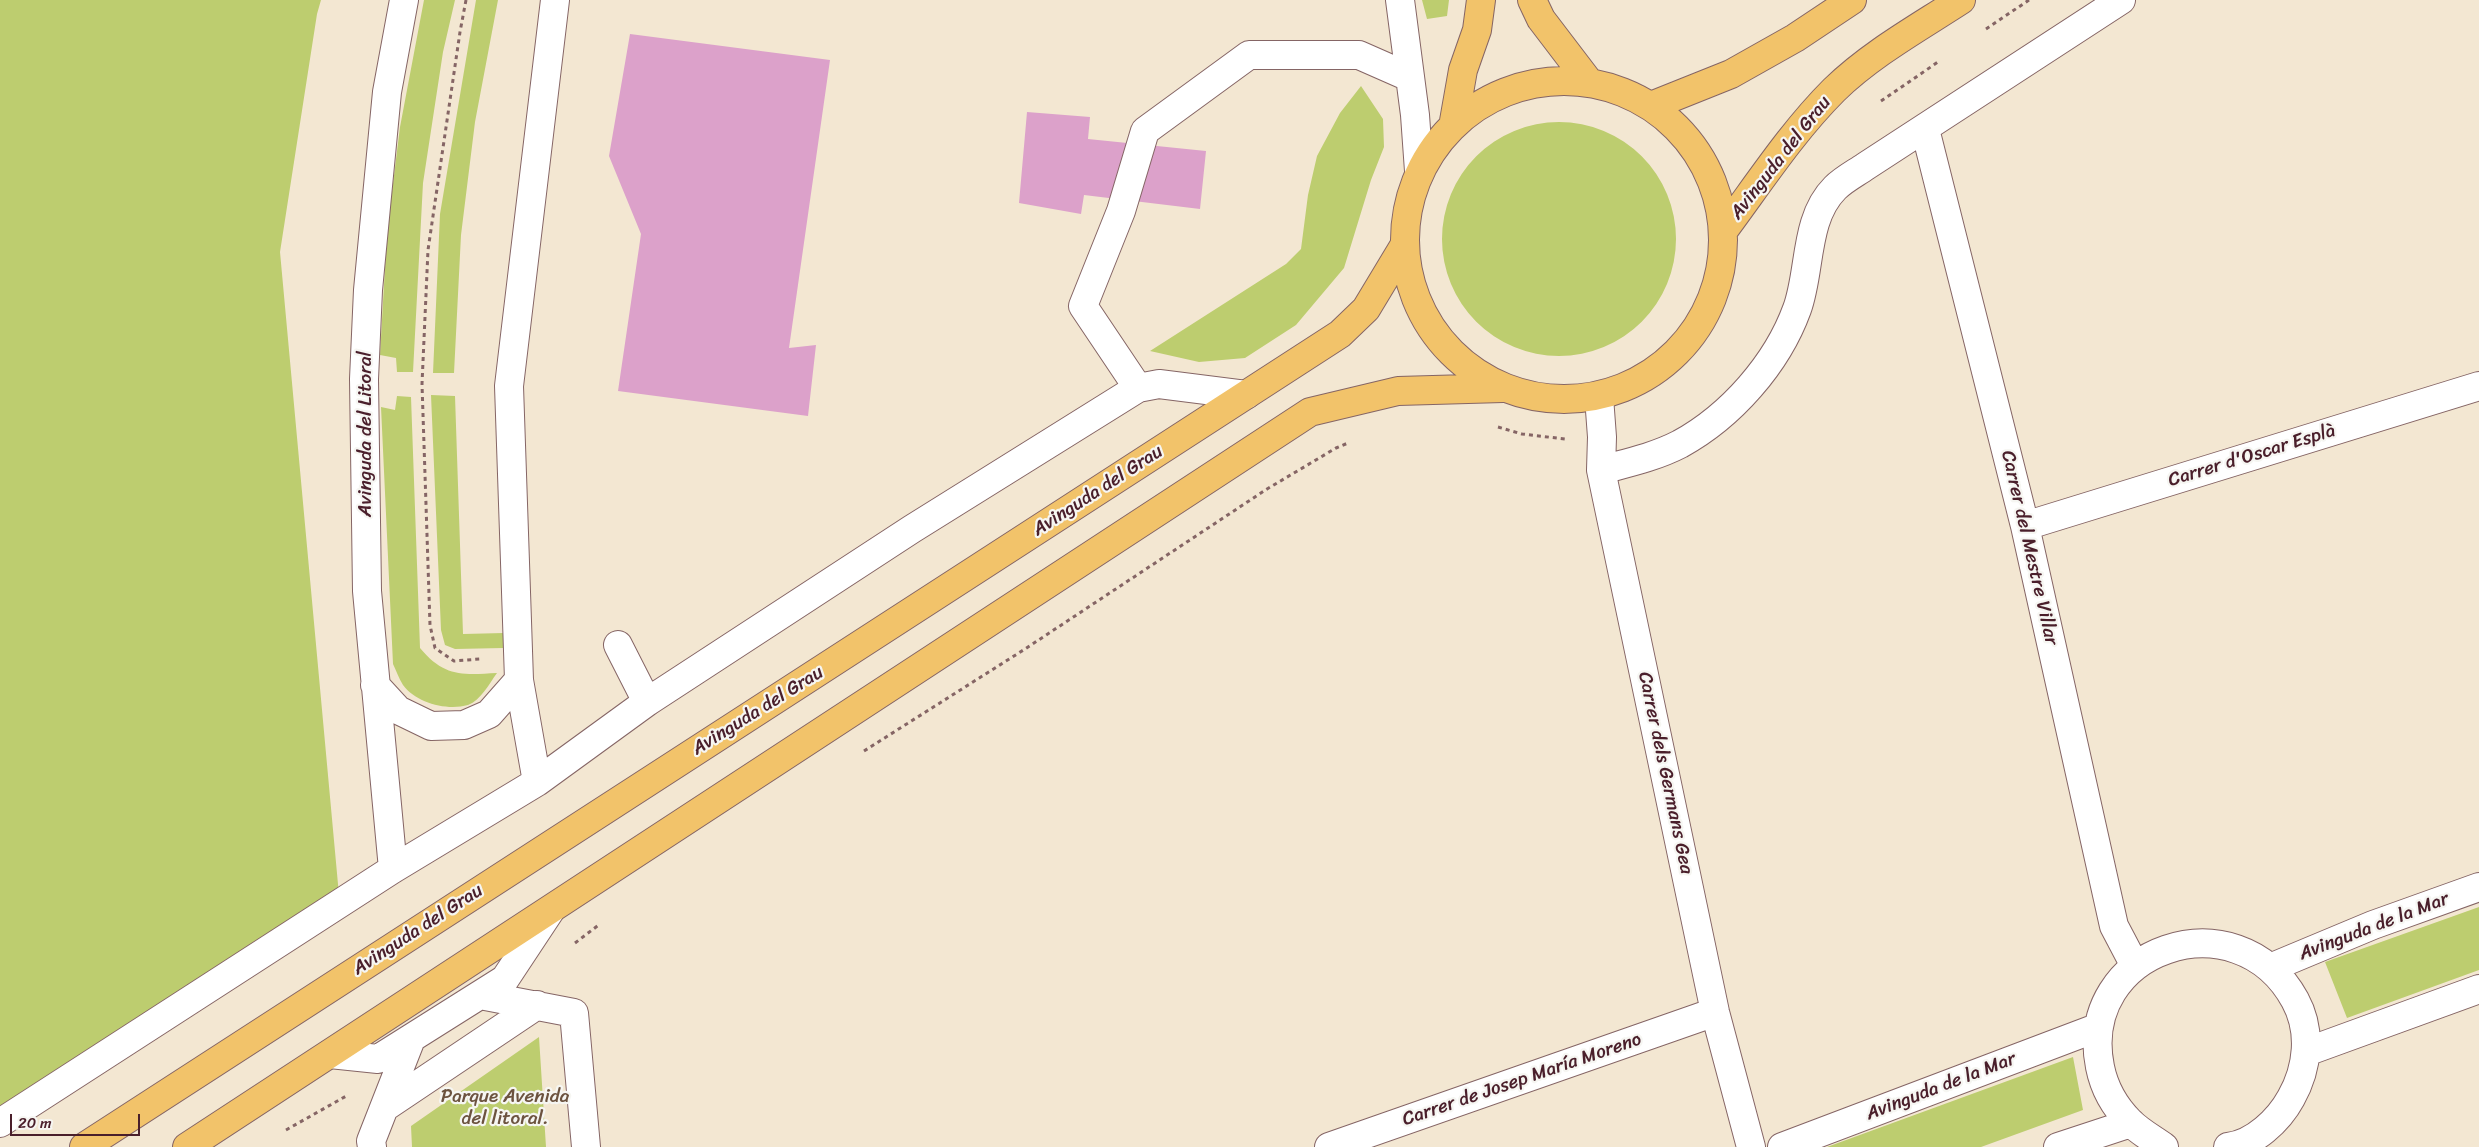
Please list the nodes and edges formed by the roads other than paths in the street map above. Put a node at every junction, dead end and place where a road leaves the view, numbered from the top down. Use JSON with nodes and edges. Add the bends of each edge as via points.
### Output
{"nodes":[{"id":1,"x":404,"y":0,"type":"edge"},
{"id":2,"x":555,"y":0,"type":"edge"},
{"id":3,"x":1400,"y":0,"type":"edge"},
{"id":4,"x":1481,"y":0,"type":"edge"},
{"id":5,"x":1532,"y":0,"type":"edge"},
{"id":6,"x":1852,"y":0,"type":"edge"},
{"id":7,"x":1961,"y":0,"type":"edge"},
{"id":8,"x":2121,"y":0,"type":"edge"},
{"id":9,"x":1409,"y":77,"type":"junction"},
{"id":10,"x":1589,"y":82,"type":"junction"},
{"id":11,"x":1651,"y":106,"type":"junction"},
{"id":12,"x":1454,"y":121,"type":"junction"},
{"id":13,"x":1925,"y":129,"type":"junction"},
{"id":14,"x":1419,"y":171,"type":"junction"},
{"id":15,"x":1724,"y":230,"type":"junction"},
{"id":16,"x":1404,"y":246,"type":"junction"},
{"id":17,"x":2479,"y":386,"type":"edge"},
{"id":18,"x":1138,"y":388,"type":"junction"},
{"id":19,"x":1503,"y":388,"type":"junction"},
{"id":20,"x":1246,"y":395,"type":"junction"},
{"id":21,"x":1599,"y":397,"type":"junction"},
{"id":22,"x":1601,"y":470,"type":"junction"},
{"id":23,"x":2025,"y":526,"type":"junction"},
{"id":24,"x":618,"y":645,"type":"dead end"},
{"id":25,"x":519,"y":680,"type":"junction"},
{"id":26,"x":375,"y":685,"type":"junction"},
{"id":27,"x":647,"y":702,"type":"junction"},
{"id":28,"x":537,"y":782,"type":"junction"},
{"id":29,"x":393,"y":869,"type":"junction"},
{"id":30,"x":2479,"y":887,"type":"edge"},
{"id":31,"x":550,"y":911,"type":"junction"},
{"id":32,"x":2135,"y":966,"type":"junction"},
{"id":33,"x":2270,"y":968,"type":"junction"},
{"id":34,"x":2479,"y":989,"type":"edge"},
{"id":35,"x":480,"y":995,"type":"junction"},
{"id":36,"x":537,"y":1005,"type":"junction"},
{"id":37,"x":1716,"y":1012,"type":"junction"},
{"id":38,"x":2099,"y":1027,"type":"junction"},
{"id":39,"x":411,"y":1038,"type":"junction"},
{"id":40,"x":2306,"y":1052,"type":"junction"},
{"id":41,"x":330,"y":1054,"type":"junction"},
{"id":42,"x":386,"y":1107,"type":"junction"},
{"id":43,"x":2130,"y":1123,"type":"junction"},
{"id":44,"x":0,"y":1124,"type":"edge"},
{"id":45,"x":84,"y":1147,"type":"edge"},
{"id":46,"x":186,"y":1147,"type":"edge"},
{"id":47,"x":372,"y":1147,"type":"edge"},
{"id":48,"x":586,"y":1147,"type":"edge"},
{"id":49,"x":1329,"y":1147,"type":"edge"},
{"id":50,"x":1752,"y":1147,"type":"edge"},
{"id":51,"x":1782,"y":1147,"type":"edge"},
{"id":52,"x":2058,"y":1147,"type":"edge"},
{"id":53,"x":2164,"y":1147,"type":"edge"},
{"id":54,"x":2228,"y":1147,"type":"edge"}],
"edges":[{"from":1,"to":26,"type":"street","name":"Avinguda del Litoral","via":[[387,92],[368,290],[364,379],[367,591]]},
{"from":2,"to":25,"type":"street","via":[[509,386]]},
{"from":3,"to":9,"type":"street"},
{"from":4,"to":12,"type":"main road","via":[[1477,30],[1463,70]]},
{"from":5,"to":10,"type":"main road","via":[[1541,19]]},
{"from":6,"to":11,"type":"main road","via":[[1795,38],[1731,74]]},
{"from":7,"to":15,"type":"main road","name":"Avinguda del Grau","via":[[1835,89],[1809,116]]},
{"from":8,"to":13,"type":"street"},
{"from":9,"to":14,"type":"street"},
{"from":9,"to":18,"type":"street","via":[[1359,55],[1249,55],[1144,131],[1122,211],[1082,306]]},
{"from":10,"to":11,"type":"main road","via":[[1622,91]]},
{"from":10,"to":12,"type":"main road","via":[[1545,81],[1502,93]]},
{"from":11,"to":15,"type":"main road","via":[[1688,139],[1713,182]]},
{"from":12,"to":14,"type":"main road"},
{"from":13,"to":22,"type":"street","via":[[1849,177],[1826,200],[1812,234],[1797,308],[1773,357],[1747,389],[1703,429],[1679,444]]},
{"from":13,"to":23,"type":"street","name":"Carrer del Mestre Villar"},
{"from":14,"to":16,"type":"main road","via":[[1407,207]]},
{"from":15,"to":21,"type":"main road","via":[[1721,275],[1704,318],[1678,354],[1641,381]]},
{"from":16,"to":19,"type":"main road","via":[[1412,290],[1432,331],[1463,365]]},
{"from":16,"to":20,"type":"main road","name":"Avinguda del Grau","via":[[1366,309],[1340,334]]},
{"from":17,"to":23,"type":"street","name":"Carrer d'Oscar Esplà"},
{"from":18,"to":20,"type":"street","via":[[1159,384]]},
{"from":18,"to":27,"type":"street","via":[[912,529]]},
{"from":19,"to":21,"type":"main road","via":[[1550,400]]},
{"from":19,"to":31,"type":"main road","via":[[1398,391],[1310,412]]},
{"from":20,"to":45,"type":"main road","name":"Avinguda del Grau"},
{"from":21,"to":22,"type":"street","name":"Carrer dels Germans Gea"},
{"from":22,"to":37,"type":"street","name":"Carrer dels Germans Gea"},
{"from":23,"to":32,"type":"street","name":"Carrer del Mestre Villar","via":[[2114,926]]},
{"from":24,"to":27,"type":"street"},
{"from":25,"to":26,"type":"street","via":[[489,714],[464,725],[432,726],[398,710]]},
{"from":25,"to":28,"type":"street"},
{"from":26,"to":29,"type":"street","name":"Avinguda del Litoral"},
{"from":27,"to":28,"type":"street"},
{"from":28,"to":29,"type":"street"},
{"from":29,"to":44,"type":"street"},
{"from":30,"to":33,"type":"street","name":"Avinguda de la Mar","via":[[2373,925]]},
{"from":31,"to":35,"type":"street","via":[[505,979]]},
{"from":31,"to":41,"type":"main road"},
{"from":32,"to":33,"type":"street","via":[[2160,951],[2189,943],[2218,943],[2246,952]]},
{"from":32,"to":38,"type":"street","via":[[2106,1004]]},
{"from":33,"to":40,"type":"street","via":[[2287,986],[2298,1006],[2305,1029]]},
{"from":34,"to":40,"type":"street"},
{"from":35,"to":36,"type":"street"},
{"from":35,"to":39,"type":"street"},
{"from":36,"to":42,"type":"street"},
{"from":36,"to":48,"type":"street","via":[[574,1013]]},
{"from":37,"to":49,"type":"street","name":"Carrer de Josep María Moreno"},
{"from":37,"to":50,"type":"street","name":"Carrer dels Germans Gea"},
{"from":38,"to":43,"type":"street","via":[[2097,1053],[2103,1080],[2114,1103]]},
{"from":38,"to":51,"type":"street","name":"Avinguda de la Mar"},
{"from":39,"to":41,"type":"street","via":[[378,1059]]},
{"from":39,"to":42,"type":"street"},
{"from":40,"to":54,"type":"street","via":[[2299,1083],[2284,1111],[2261,1133]]},
{"from":41,"to":46,"type":"main road"},
{"from":42,"to":47,"type":"street","via":[[371,1141]]},
{"from":43,"to":52,"type":"street"},
{"from":43,"to":53,"type":"street"}]}
